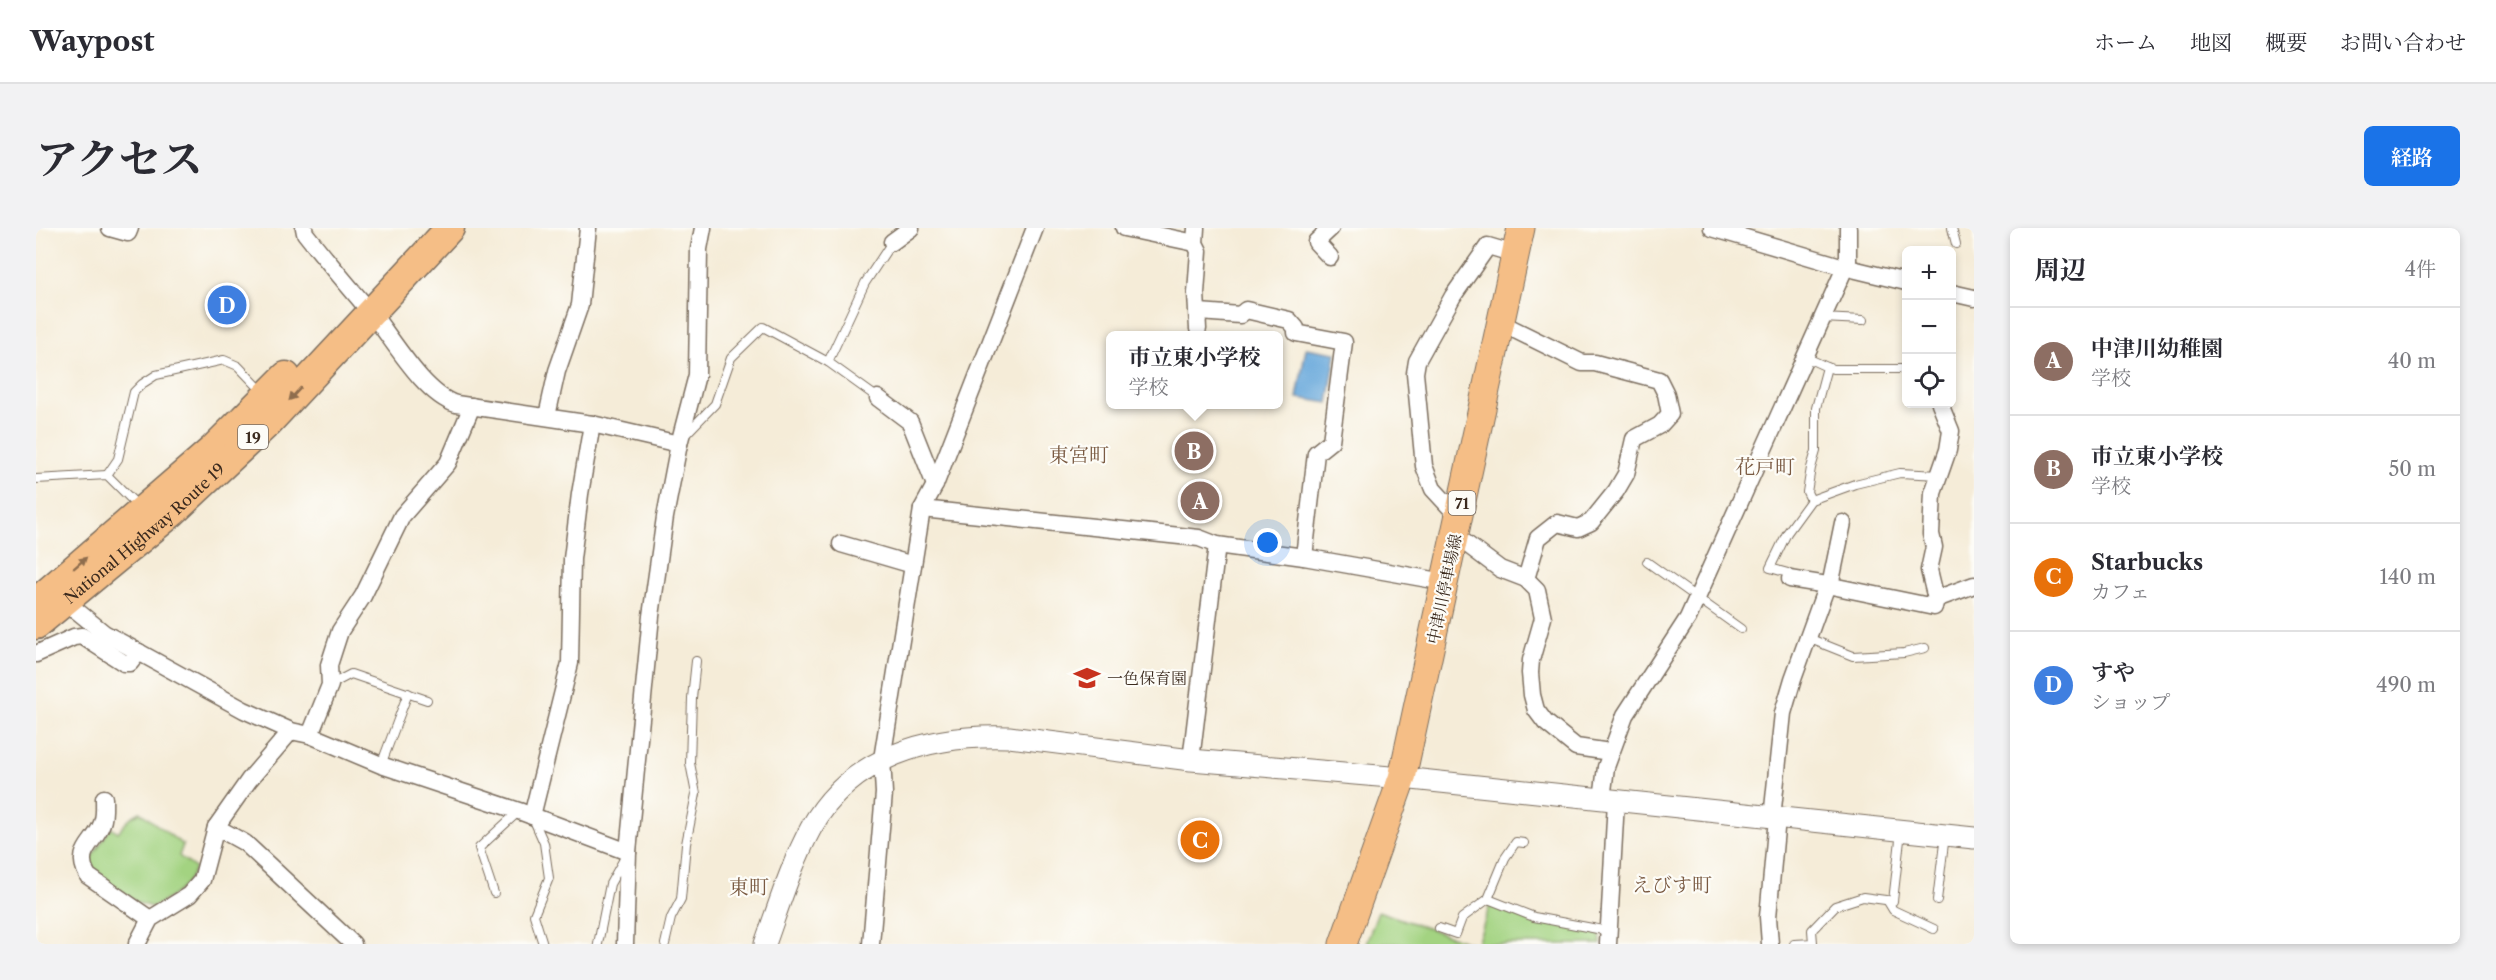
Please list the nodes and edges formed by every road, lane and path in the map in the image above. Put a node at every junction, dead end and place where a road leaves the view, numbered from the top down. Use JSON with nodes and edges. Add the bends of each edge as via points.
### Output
{"nodes":[{"id":1,"x":110,"y":228,"type":"edge"},
{"id":2,"x":130,"y":228,"type":"edge"},
{"id":3,"x":304,"y":228,"type":"edge"},
{"id":4,"x":424,"y":228,"type":"edge"},
{"id":5,"x":450,"y":228,"type":"edge"},
{"id":6,"x":588,"y":228,"type":"edge"},
{"id":7,"x":703,"y":228,"type":"edge"},
{"id":8,"x":911,"y":228,"type":"edge"},
{"id":9,"x":1035,"y":228,"type":"edge"},
{"id":10,"x":1124,"y":228,"type":"edge"},
{"id":11,"x":1331,"y":228,"type":"edge"},
{"id":12,"x":1521,"y":228,"type":"edge"},
{"id":13,"x":1712,"y":228,"type":"edge"},
{"id":14,"x":1848,"y":228,"type":"edge"},
{"id":15,"x":1952,"y":228,"type":"edge"},
{"id":16,"x":1195,"y":236,"type":"edge"},
{"id":17,"x":892,"y":242,"type":"joint"},
{"id":18,"x":1956,"y":244,"type":"dead end"},
{"id":19,"x":1515,"y":254,"type":"junction"},
{"id":20,"x":1330,"y":257,"type":"dead end"},
{"id":21,"x":1844,"y":267,"type":"junction"},
{"id":22,"x":1902,"y":281,"type":"edge"},
{"id":23,"x":1956,"y":294,"type":"edge"},
{"id":24,"x":1974,"y":298,"type":"edge"},
{"id":25,"x":365,"y":306,"type":"junction"},
{"id":26,"x":1198,"y":312,"type":"junction"},
{"id":27,"x":1822,"y":318,"type":"junction"},
{"id":28,"x":1863,"y":320,"type":"dead end"},
{"id":29,"x":1501,"y":323,"type":"junction"},
{"id":30,"x":1198,"y":329,"type":"dead end"},
{"id":31,"x":1805,"y":357,"type":"junction"},
{"id":32,"x":828,"y":362,"type":"junction"},
{"id":33,"x":1827,"y":368,"type":"junction"},
{"id":34,"x":1902,"y":369,"type":"edge"},
{"id":35,"x":267,"y":396,"type":"junction"},
{"id":36,"x":878,"y":398,"type":"joint"},
{"id":37,"x":472,"y":406,"type":"junction"},
{"id":38,"x":1942,"y":408,"type":"edge"},
{"id":39,"x":547,"y":416,"type":"junction"},
{"id":40,"x":592,"y":424,"type":"junction"},
{"id":41,"x":681,"y":441,"type":"junction"},
{"id":42,"x":107,"y":475,"type":"junction"},
{"id":43,"x":1939,"y":475,"type":"junction"},
{"id":44,"x":36,"y":479,"type":"edge"},
{"id":45,"x":935,"y":485,"type":"junction"},
{"id":46,"x":1811,"y":500,"type":"junction"},
{"id":47,"x":922,"y":509,"type":"junction"},
{"id":48,"x":142,"y":510,"type":"junction"},
{"id":49,"x":1843,"y":524,"type":"dead end"},
{"id":50,"x":1457,"y":526,"type":"junction"},
{"id":51,"x":841,"y":544,"type":"dead end"},
{"id":52,"x":1217,"y":545,"type":"junction"},
{"id":53,"x":1304,"y":557,"type":"junction"},
{"id":54,"x":1647,"y":562,"type":"dead end"},
{"id":55,"x":913,"y":566,"type":"junction"},
{"id":56,"x":1526,"y":579,"type":"junction"},
{"id":57,"x":1790,"y":579,"type":"joint"},
{"id":58,"x":1445,"y":582,"type":"junction"},
{"id":59,"x":1974,"y":585,"type":"edge"},
{"id":60,"x":1829,"y":586,"type":"junction"},
{"id":61,"x":1697,"y":597,"type":"junction"},
{"id":62,"x":44,"y":599,"type":"edge"},
{"id":63,"x":1936,"y":600,"type":"junction"},
{"id":64,"x":36,"y":626,"type":"edge"},
{"id":65,"x":1741,"y":629,"type":"dead end"},
{"id":66,"x":1808,"y":638,"type":"junction"},
{"id":67,"x":1925,"y":648,"type":"dead end"},
{"id":68,"x":139,"y":652,"type":"junction"},
{"id":69,"x":36,"y":654,"type":"edge"},
{"id":70,"x":696,"y":662,"type":"dead end"},
{"id":71,"x":330,"y":685,"type":"junction"},
{"id":72,"x":408,"y":693,"type":"junction"},
{"id":73,"x":427,"y":700,"type":"dead end"},
{"id":74,"x":291,"y":731,"type":"junction"},
{"id":75,"x":310,"y":735,"type":"junction"},
{"id":76,"x":1610,"y":752,"type":"junction"},
{"id":77,"x":882,"y":759,"type":"junction"},
{"id":78,"x":1191,"y":760,"type":"junction"},
{"id":79,"x":381,"y":765,"type":"junction"},
{"id":80,"x":1402,"y":778,"type":"junction"},
{"id":81,"x":104,"y":798,"type":"dead end"},
{"id":82,"x":1609,"y":800,"type":"junction"},
{"id":83,"x":526,"y":813,"type":"junction"},
{"id":84,"x":1774,"y":818,"type":"junction"},
{"id":85,"x":216,"y":827,"type":"junction"},
{"id":86,"x":1901,"y":831,"type":"junction"},
{"id":87,"x":1945,"y":836,"type":"junction"},
{"id":88,"x":1974,"y":838,"type":"edge"},
{"id":89,"x":1524,"y":843,"type":"dead end"},
{"id":90,"x":628,"y":852,"type":"junction"},
{"id":91,"x":494,"y":893,"type":"dead end"},
{"id":92,"x":1488,"y":899,"type":"junction"},
{"id":93,"x":1887,"y":900,"type":"junction"},
{"id":94,"x":1937,"y":900,"type":"dead end"},
{"id":95,"x":150,"y":920,"type":"junction"},
{"id":96,"x":1439,"y":928,"type":"dead end"},
{"id":97,"x":1934,"y":929,"type":"dead end"},
{"id":98,"x":1608,"y":938,"type":"edge"},
{"id":99,"x":137,"y":944,"type":"edge"},
{"id":100,"x":353,"y":944,"type":"edge"},
{"id":101,"x":543,"y":944,"type":"edge"},
{"id":102,"x":598,"y":944,"type":"edge"},
{"id":103,"x":625,"y":944,"type":"edge"},
{"id":104,"x":664,"y":944,"type":"edge"},
{"id":105,"x":765,"y":944,"type":"edge"},
{"id":106,"x":871,"y":944,"type":"edge"},
{"id":107,"x":1343,"y":944,"type":"edge"},
{"id":108,"x":1770,"y":944,"type":"edge"},
{"id":109,"x":1794,"y":944,"type":"edge"}],
"edges":[{"from":1,"to":2,"type":"street","via":[[128,233]]},
{"from":3,"to":25,"type":"street"},
{"from":4,"to":25,"type":"highway","name":"National Highway Route 19","number":"19"},
{"from":5,"to":25,"type":"highway","name":"National Highway Route 19","number":"19"},
{"from":6,"to":39,"type":"street","via":[[580,305],[557,371]]},
{"from":7,"to":41,"type":"street","via":[[699,249],[697,375]]},
{"from":8,"to":17,"type":"street"},
{"from":9,"to":45,"type":"street"},
{"from":10,"to":16,"type":"street"},
{"from":11,"to":20,"type":"street","via":[[1316,242]]},
{"from":12,"to":19,"type":"main road","name":"中津川停車場線","number":"71"},
{"from":13,"to":21,"type":"street"},
{"from":14,"to":21,"type":"street","via":[[1848,261]]},
{"from":15,"to":18,"type":"lane"},
{"from":16,"to":26,"type":"street","via":[[1199,251]]},
{"from":17,"to":32,"type":"lane","via":[[865,283]]},
{"from":19,"to":29,"type":"main road","name":"中津川停車場線","number":"71"},
{"from":19,"to":50,"type":"street","via":[[1488,246],[1453,296],[1414,373],[1424,466],[1433,489]]},
{"from":21,"to":22,"type":"street"},
{"from":21,"to":27,"type":"street"},
{"from":23,"to":24,"type":"street"},
{"from":25,"to":35,"type":"highway","name":"National Highway Route 19","number":"19"},
{"from":25,"to":37,"type":"street","via":[[444,400]]},
{"from":25,"to":62,"type":"highway","name":"National Highway Route 19","number":"19","one_way":true,"via":[[268,423],[172,512]]},
{"from":26,"to":30,"type":"street"},
{"from":26,"to":53,"type":"street","via":[[1240,315],[1246,310],[1289,320],[1296,333],[1344,342],[1331,441],[1316,453]]},
{"from":27,"to":28,"type":"lane"},
{"from":27,"to":31,"type":"street"},
{"from":29,"to":50,"type":"main road","name":"中津川停車場線","number":"71"},
{"from":29,"to":56,"type":"street","via":[[1582,363],[1659,380],[1670,414],[1660,425],[1634,439],[1626,474],[1591,522],[1578,528],[1557,523],[1538,538]]},
{"from":31,"to":33,"type":"lane"},
{"from":31,"to":61,"type":"street"},
{"from":32,"to":36,"type":"lane"},
{"from":32,"to":41,"type":"lane","via":[[763,327],[731,358],[715,404]]},
{"from":33,"to":34,"type":"lane"},
{"from":33,"to":46,"type":"lane","via":[[1816,408],[1816,451],[1807,492]]},
{"from":35,"to":42,"type":"lane","via":[[238,366],[224,360],[156,375],[134,392],[118,459]]},
{"from":35,"to":48,"type":"highway","name":"National Highway Route 19","number":"19"},
{"from":36,"to":45,"type":"street","via":[[910,423]]},
{"from":37,"to":39,"type":"street"},
{"from":37,"to":71,"type":"street","via":[[448,463],[402,516],[363,596],[340,631],[329,665]]},
{"from":38,"to":43,"type":"street","via":[[1951,431]]},
{"from":39,"to":40,"type":"street"},
{"from":40,"to":41,"type":"street"},
{"from":40,"to":83,"type":"street","via":[[572,559],[570,663]]},
{"from":41,"to":90,"type":"street","via":[[651,616]]},
{"from":42,"to":44,"type":"lane"},
{"from":42,"to":48,"type":"lane"},
{"from":43,"to":46,"type":"lane","via":[[1900,473]]},
{"from":43,"to":63,"type":"street","via":[[1933,493],[1934,547],[1929,570]]},
{"from":45,"to":47,"type":"street"},
{"from":46,"to":57,"type":"lane","via":[[1786,533],[1770,568],[1788,573]]},
{"from":47,"to":52,"type":"street","via":[[1199,538]]},
{"from":47,"to":55,"type":"street"},
{"from":62,"to":48,"type":"highway","name":"National Highway Route 19","number":"19","one_way":true},
{"from":49,"to":60,"type":"street"},
{"from":50,"to":56,"type":"street","via":[[1500,568]]},
{"from":50,"to":58,"type":"main road","name":"中津川停車場線","number":"71"},
{"from":51,"to":55,"type":"street"},
{"from":52,"to":53,"type":"street"},
{"from":52,"to":78,"type":"street"},
{"from":53,"to":58,"type":"street"},
{"from":54,"to":61,"type":"lane"},
{"from":55,"to":77,"type":"street"},
{"from":56,"to":76,"type":"street","via":[[1537,590],[1543,618],[1530,673],[1536,710],[1576,747]]},
{"from":57,"to":60,"type":"street"},
{"from":58,"to":80,"type":"main road","name":"中津川停車場線","number":"71"},
{"from":59,"to":63,"type":"street"},
{"from":60,"to":63,"type":"street","via":[[1934,607]]},
{"from":60,"to":66,"type":"street"},
{"from":61,"to":65,"type":"lane"},
{"from":61,"to":76,"type":"street","via":[[1688,618],[1625,715]]},
{"from":62,"to":64,"type":"highway","name":"National Highway Route 19","number":"19"},
{"from":62,"to":68,"type":"street","via":[[77,611],[104,633]]},
{"from":66,"to":67,"type":"lane","via":[[1852,656]]},
{"from":66,"to":84,"type":"street","via":[[1784,713]]},
{"from":68,"to":69,"type":"street","via":[[130,663],[124,663],[81,636]]},
{"from":68,"to":74,"type":"street","via":[[244,710]]},
{"from":70,"to":104,"type":"lane","via":[[690,763],[696,794],[681,899]]},
{"from":71,"to":72,"type":"lane","via":[[351,674]]},
{"from":71,"to":75,"type":"street"},
{"from":72,"to":73,"type":"lane"},
{"from":72,"to":79,"type":"lane"},
{"from":74,"to":75,"type":"street"},
{"from":74,"to":85,"type":"street"},
{"from":75,"to":79,"type":"street"},
{"from":76,"to":82,"type":"street"},
{"from":77,"to":78,"type":"street","via":[[920,744],[985,736]]},
{"from":77,"to":105,"type":"street","via":[[851,779],[812,827],[790,873]]},
{"from":77,"to":106,"type":"street","via":[[884,793]]},
{"from":78,"to":80,"type":"street"},
{"from":79,"to":83,"type":"street"},
{"from":80,"to":82,"type":"street"},
{"from":80,"to":107,"type":"main road","name":"中津川停車場線","number":"71"},
{"from":81,"to":95,"type":"street","via":[[102,823],[84,852],[82,866],[88,876]]},
{"from":82,"to":84,"type":"street"},
{"from":82,"to":98,"type":"street"},
{"from":83,"to":90,"type":"street"},
{"from":83,"to":91,"type":"lane","via":[[479,848]]},
{"from":83,"to":101,"type":"lane","via":[[544,843],[549,878],[534,915]]},
{"from":84,"to":86,"type":"street"},
{"from":84,"to":108,"type":"street"},
{"from":85,"to":95,"type":"street","via":[[202,880],[189,895]]},
{"from":85,"to":100,"type":"street","via":[[245,843]]},
{"from":86,"to":87,"type":"street"},
{"from":86,"to":93,"type":"lane","via":[[1893,901]]},
{"from":87,"to":88,"type":"street"},
{"from":87,"to":94,"type":"lane"},
{"from":89,"to":92,"type":"lane","via":[[1516,842],[1505,858]]},
{"from":90,"to":102,"type":"lane","via":[[610,884]]},
{"from":90,"to":103,"type":"street"},
{"from":92,"to":96,"type":"lane","via":[[1462,918],[1456,934]]},
{"from":92,"to":98,"type":"lane"},
{"from":93,"to":97,"type":"lane","via":[[1893,910]]},
{"from":93,"to":109,"type":"lane","via":[[1863,897],[1835,906],[1812,930],[1813,942]]},
{"from":95,"to":99,"type":"street"}]}
